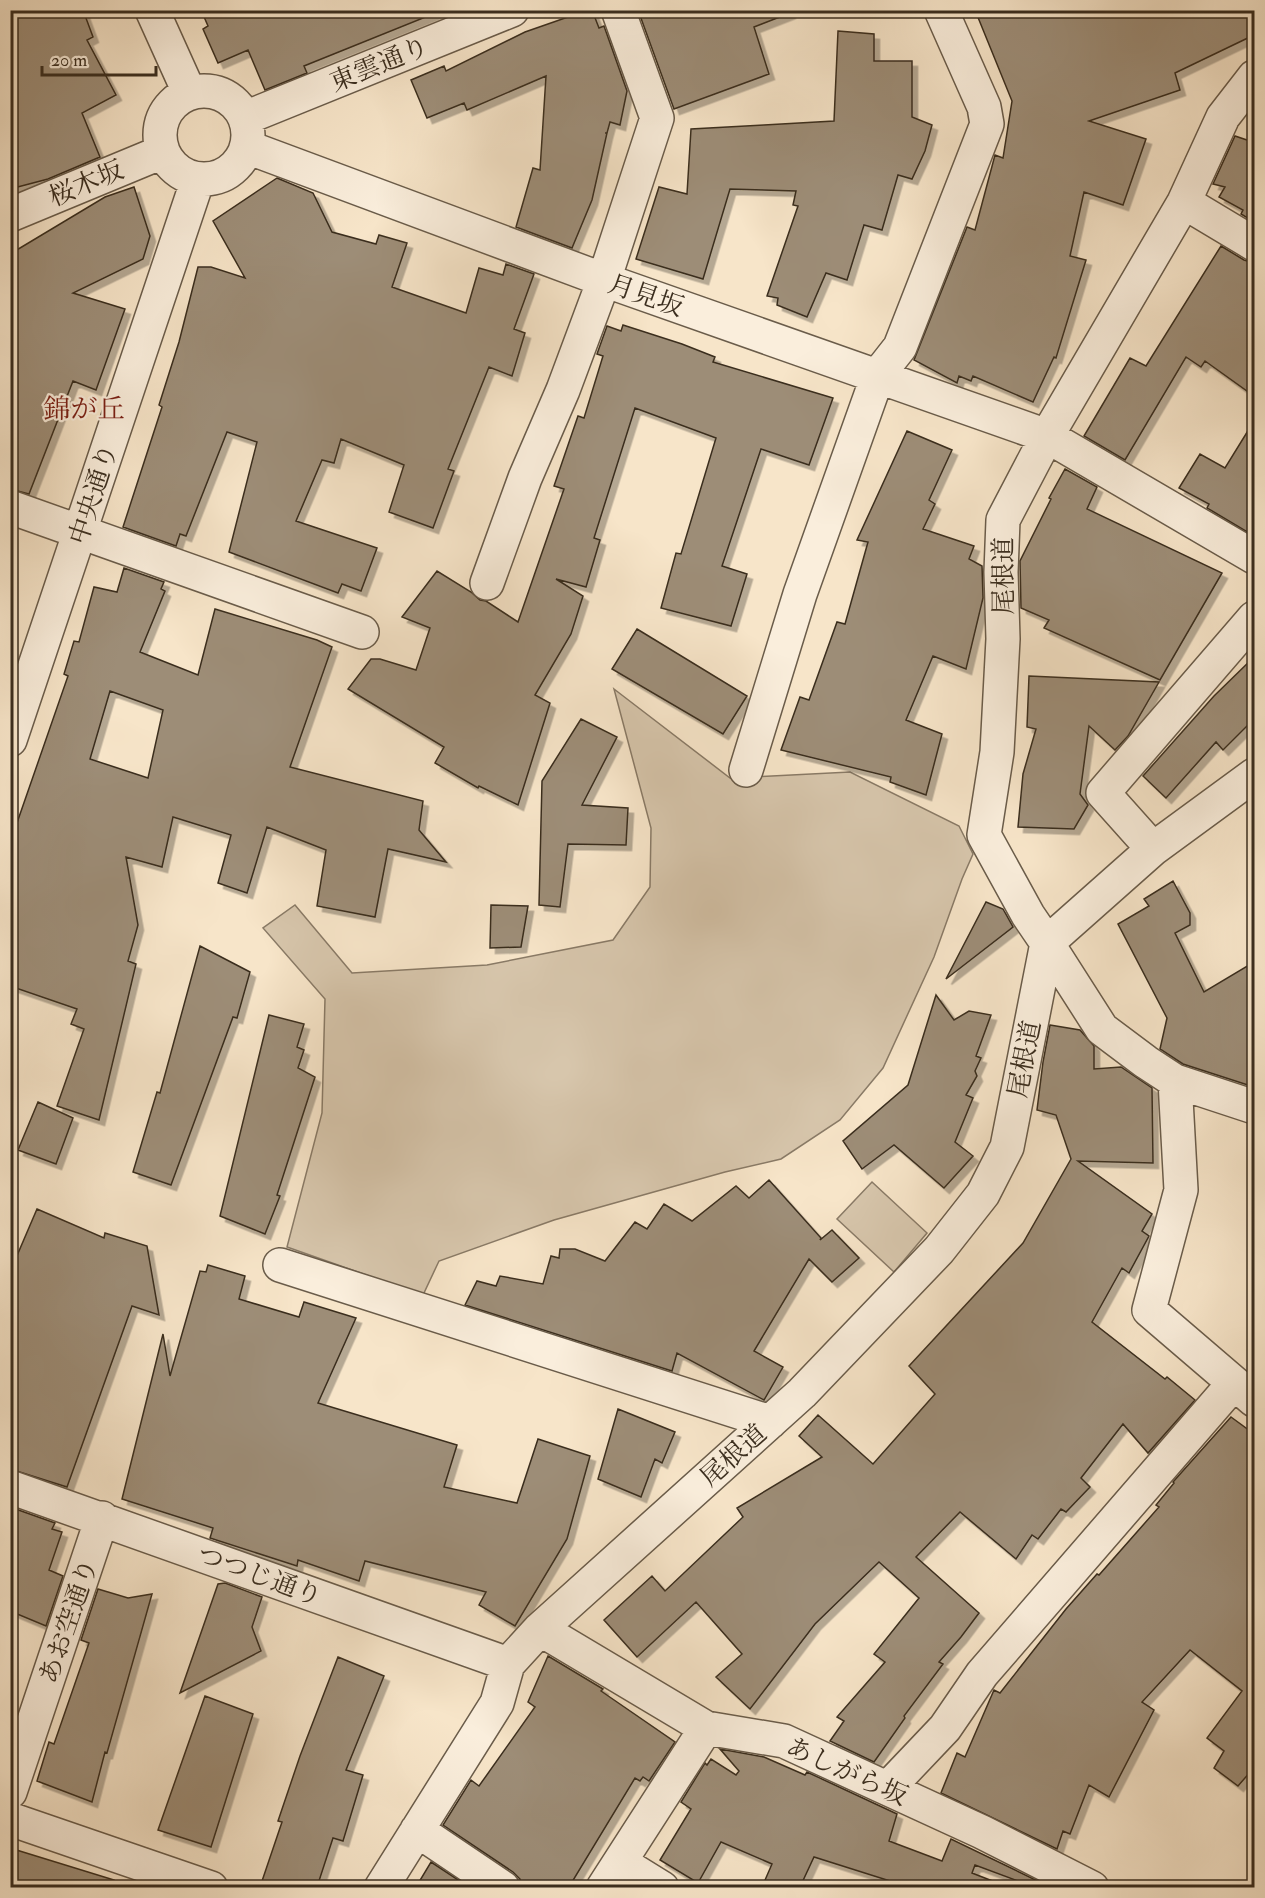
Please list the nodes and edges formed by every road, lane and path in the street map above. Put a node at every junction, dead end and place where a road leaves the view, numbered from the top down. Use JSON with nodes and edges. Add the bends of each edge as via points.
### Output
{"nodes":[{"id":1,"x":152,"y":10,"type":"edge"},
{"id":2,"x":512,"y":10,"type":"edge"},
{"id":3,"x":618,"y":10,"type":"edge"},
{"id":4,"x":941,"y":10,"type":"edge"},
{"id":5,"x":1254,"y":77,"type":"edge"},
{"id":6,"x":189,"y":92,"type":"junction"},
{"id":7,"x":246,"y":133,"type":"junction"},
{"id":8,"x":162,"y":152,"type":"junction"},
{"id":9,"x":198,"y":179,"type":"junction"},
{"id":10,"x":1184,"y":202,"type":"junction"},
{"id":11,"x":10,"y":215,"type":"edge"},
{"id":12,"x":1254,"y":244,"type":"edge"},
{"id":13,"x":604,"y":280,"type":"junction"},
{"id":14,"x":878,"y":375,"type":"junction"},
{"id":15,"x":1047,"y":436,"type":"junction"},
{"id":16,"x":10,"y":507,"type":"edge"},
{"id":17,"x":80,"y":532,"type":"junction"},
{"id":18,"x":1254,"y":556,"type":"edge"},
{"id":19,"x":488,"y":583,"type":"dead end"},
{"id":20,"x":1254,"y":618,"type":"edge"},
{"id":21,"x":362,"y":632,"type":"dead end"},
{"id":22,"x":10,"y":740,"type":"edge"},
{"id":23,"x":746,"y":770,"type":"dead end"},
{"id":24,"x":1254,"y":775,"type":"edge"},
{"id":25,"x":1153,"y":849,"type":"junction"},
{"id":26,"x":1047,"y":943,"type":"junction"},
{"id":27,"x":1174,"y":1081,"type":"junction"},
{"id":28,"x":1254,"y":1107,"type":"edge"},
{"id":29,"x":280,"y":1265,"type":"dead end"},
{"id":30,"x":1244,"y":1391,"type":"edge"},
{"id":31,"x":770,"y":1422,"type":"junction"},
{"id":32,"x":10,"y":1487,"type":"edge"},
{"id":33,"x":102,"y":1518,"type":"junction"},
{"id":34,"x":540,"y":1629,"type":"junction"},
{"id":35,"x":508,"y":1664,"type":"junction"},
{"id":36,"x":706,"y":1728,"type":"junction"},
{"id":37,"x":888,"y":1788,"type":"junction"},
{"id":38,"x":10,"y":1792,"type":"edge"},
{"id":39,"x":10,"y":1819,"type":"edge"},
{"id":40,"x":417,"y":1830,"type":"junction"},
{"id":41,"x":611,"y":1875,"type":"edge"},
{"id":42,"x":211,"y":1887,"type":"edge"},
{"id":43,"x":381,"y":1887,"type":"edge"},
{"id":44,"x":503,"y":1887,"type":"edge"},
{"id":45,"x":662,"y":1887,"type":"edge"},
{"id":46,"x":1092,"y":1887,"type":"edge"}],
"edges":[{"from":1,"to":6,"type":"street"},
{"from":2,"to":7,"type":"street","name":"東雲通り"},
{"from":3,"to":13,"type":"street","via":[[657,118]]},
{"from":4,"to":14,"type":"street","via":[[984,108],[987,124],[900,347]]},
{"from":5,"to":10,"type":"street","name":"尾根道","via":[[1223,117]]},
{"from":6,"to":7,"type":"street","via":[[205,90],[230,98],[239,107]]},
{"from":6,"to":8,"type":"street","via":[[167,108],[159,137]]},
{"from":7,"to":9,"type":"street","via":[[233,168],[211,179]]},
{"from":7,"to":13,"type":"street","name":"月見坂"},
{"from":8,"to":9,"type":"street","via":[[177,170]]},
{"from":8,"to":11,"type":"street","name":"桜木坂"},
{"from":9,"to":17,"type":"street","name":"中央通り"},
{"from":10,"to":12,"type":"street"},
{"from":10,"to":15,"type":"street","name":"尾根道"},
{"from":13,"to":14,"type":"street","name":"月見坂"},
{"from":13,"to":19,"type":"street"},
{"from":14,"to":15,"type":"street","name":"月見坂"},
{"from":14,"to":23,"type":"street","via":[[800,594]]},
{"from":15,"to":18,"type":"street","name":"月見坂"},
{"from":15,"to":26,"type":"street","name":"尾根道","via":[[1003,520],[998,752],[984,835]]},
{"from":16,"to":17,"type":"street"},
{"from":17,"to":21,"type":"street"},
{"from":17,"to":22,"type":"street","name":"中央通り"},
{"from":20,"to":25,"type":"street","via":[[1103,793]]},
{"from":24,"to":25,"type":"street"},
{"from":25,"to":26,"type":"street"},
{"from":26,"to":27,"type":"street","via":[[1102,1029]]},
{"from":26,"to":31,"type":"street","name":"尾根道","via":[[1007,1147],[983,1194],[939,1250]]},
{"from":27,"to":28,"type":"street"},
{"from":27,"to":30,"type":"street","via":[[1181,1190],[1149,1310]]},
{"from":29,"to":31,"type":"street"},
{"from":30,"to":37,"type":"street","via":[[982,1674],[945,1728]]},
{"from":31,"to":34,"type":"street","name":"尾根道"},
{"from":32,"to":33,"type":"street","name":"つつじ通り"},
{"from":33,"to":35,"type":"street","name":"つつじ通り"},
{"from":33,"to":38,"type":"street","name":"あお空通り"},
{"from":34,"to":35,"type":"street","name":"尾根道"},
{"from":34,"to":36,"type":"street","name":"あしがら坂"},
{"from":35,"to":40,"type":"street","name":"尾根道","via":[[497,1703]]},
{"from":36,"to":37,"type":"street","name":"あしがら坂","via":[[784,1741]]},
{"from":36,"to":41,"type":"street"},
{"from":37,"to":46,"type":"street","name":"あしがら坂"},
{"from":39,"to":42,"type":"street"},
{"from":40,"to":43,"type":"street","name":"尾根道"},
{"from":40,"to":44,"type":"street"},
{"from":41,"to":45,"type":"street"}]}
